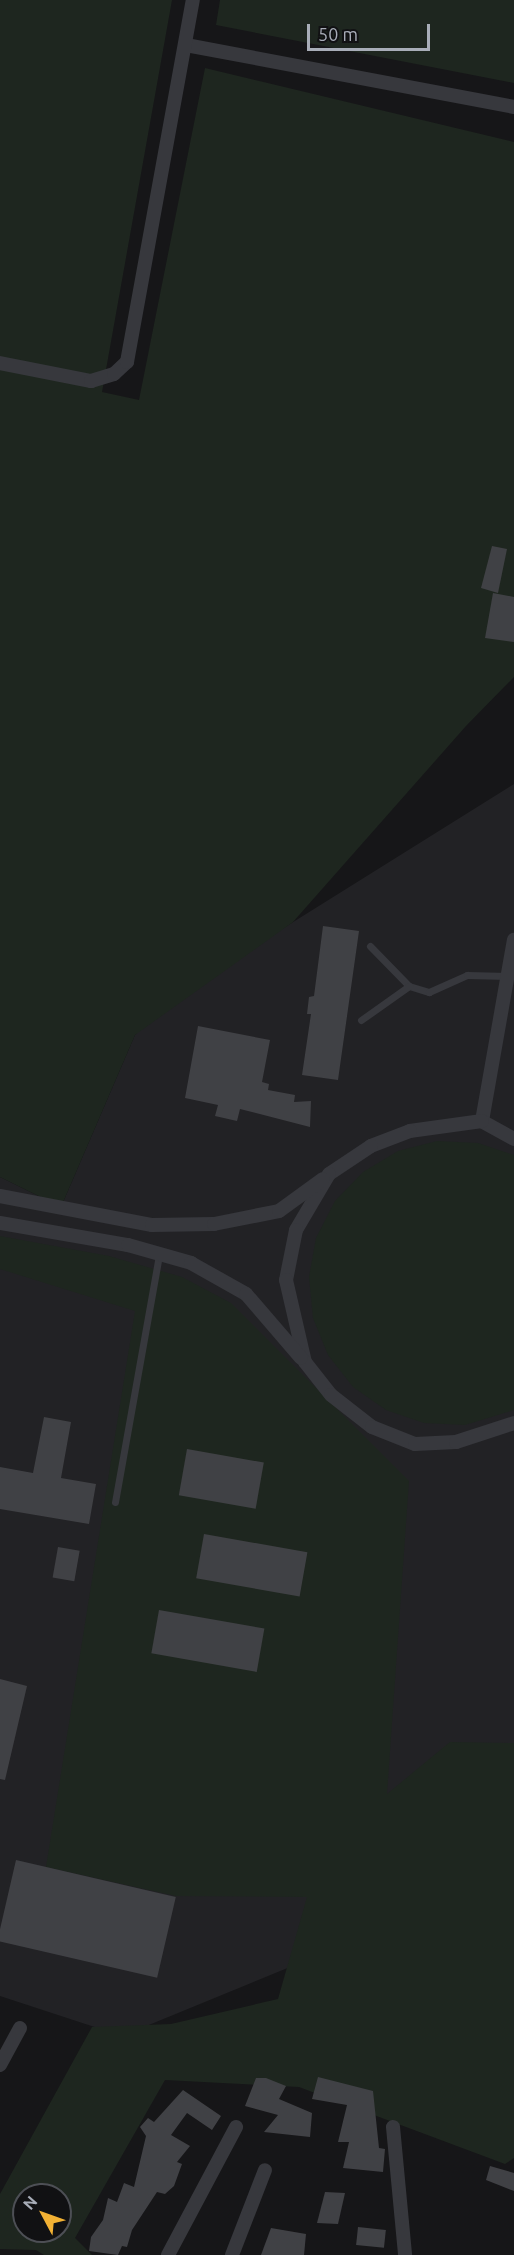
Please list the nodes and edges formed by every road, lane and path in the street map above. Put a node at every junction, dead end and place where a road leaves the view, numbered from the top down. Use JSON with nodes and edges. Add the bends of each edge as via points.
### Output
{"nodes":[{"id":1,"x":193,"y":0,"type":"edge"},
{"id":2,"x":186,"y":45,"type":"junction"},
{"id":3,"x":514,"y":107,"type":"edge"},
{"id":4,"x":0,"y":363,"type":"edge"},
{"id":5,"x":514,"y":940,"type":"edge"},
{"id":6,"x":370,"y":946,"type":"dead end"},
{"id":7,"x":508,"y":976,"type":"junction"},
{"id":8,"x":409,"y":986,"type":"junction"},
{"id":9,"x":361,"y":1020,"type":"dead end"},
{"id":10,"x":482,"y":1122,"type":"junction"},
{"id":11,"x":514,"y":1139,"type":"edge"},
{"id":12,"x":329,"y":1174,"type":"junction"},
{"id":13,"x":0,"y":1196,"type":"edge"},
{"id":14,"x":0,"y":1223,"type":"edge"},
{"id":15,"x":159,"y":1254,"type":"junction"},
{"id":16,"x":305,"y":1362,"type":"junction"},
{"id":17,"x":514,"y":1423,"type":"edge"},
{"id":18,"x":115,"y":1502,"type":"dead end"},
{"id":19,"x":20,"y":2028,"type":"dead end"},
{"id":20,"x":0,"y":2065,"type":"edge"},
{"id":21,"x":236,"y":2127,"type":"dead end"},
{"id":22,"x":393,"y":2127,"type":"dead end"},
{"id":23,"x":265,"y":2170,"type":"dead end"},
{"id":24,"x":168,"y":2255,"type":"edge"},
{"id":25,"x":232,"y":2255,"type":"edge"},
{"id":26,"x":405,"y":2255,"type":"edge"}],
"edges":[{"from":1,"to":2,"type":"street"},
{"from":2,"to":3,"type":"street"},
{"from":2,"to":4,"type":"street","via":[[127,362],[114,374],[90,381]]},
{"from":5,"to":7,"type":"street"},
{"from":6,"to":8,"type":"lane"},
{"from":7,"to":8,"type":"lane","via":[[467,975],[429,992]]},
{"from":7,"to":10,"type":"street"},
{"from":8,"to":9,"type":"lane"},
{"from":10,"to":11,"type":"street"},
{"from":10,"to":12,"type":"street","via":[[410,1131],[371,1146]]},
{"from":12,"to":13,"type":"street","via":[[279,1211],[214,1224],[152,1225]]},
{"from":12,"to":16,"type":"street","via":[[296,1230],[286,1280]]},
{"from":14,"to":15,"type":"street"},
{"from":15,"to":16,"type":"street","via":[[191,1263],[246,1294]]},
{"from":15,"to":18,"type":"lane"},
{"from":16,"to":17,"type":"street","via":[[331,1395],[372,1427],[415,1444],[456,1442]]},
{"from":19,"to":20,"type":"street"},
{"from":21,"to":24,"type":"street"},
{"from":22,"to":26,"type":"street"},
{"from":23,"to":25,"type":"street"}]}
